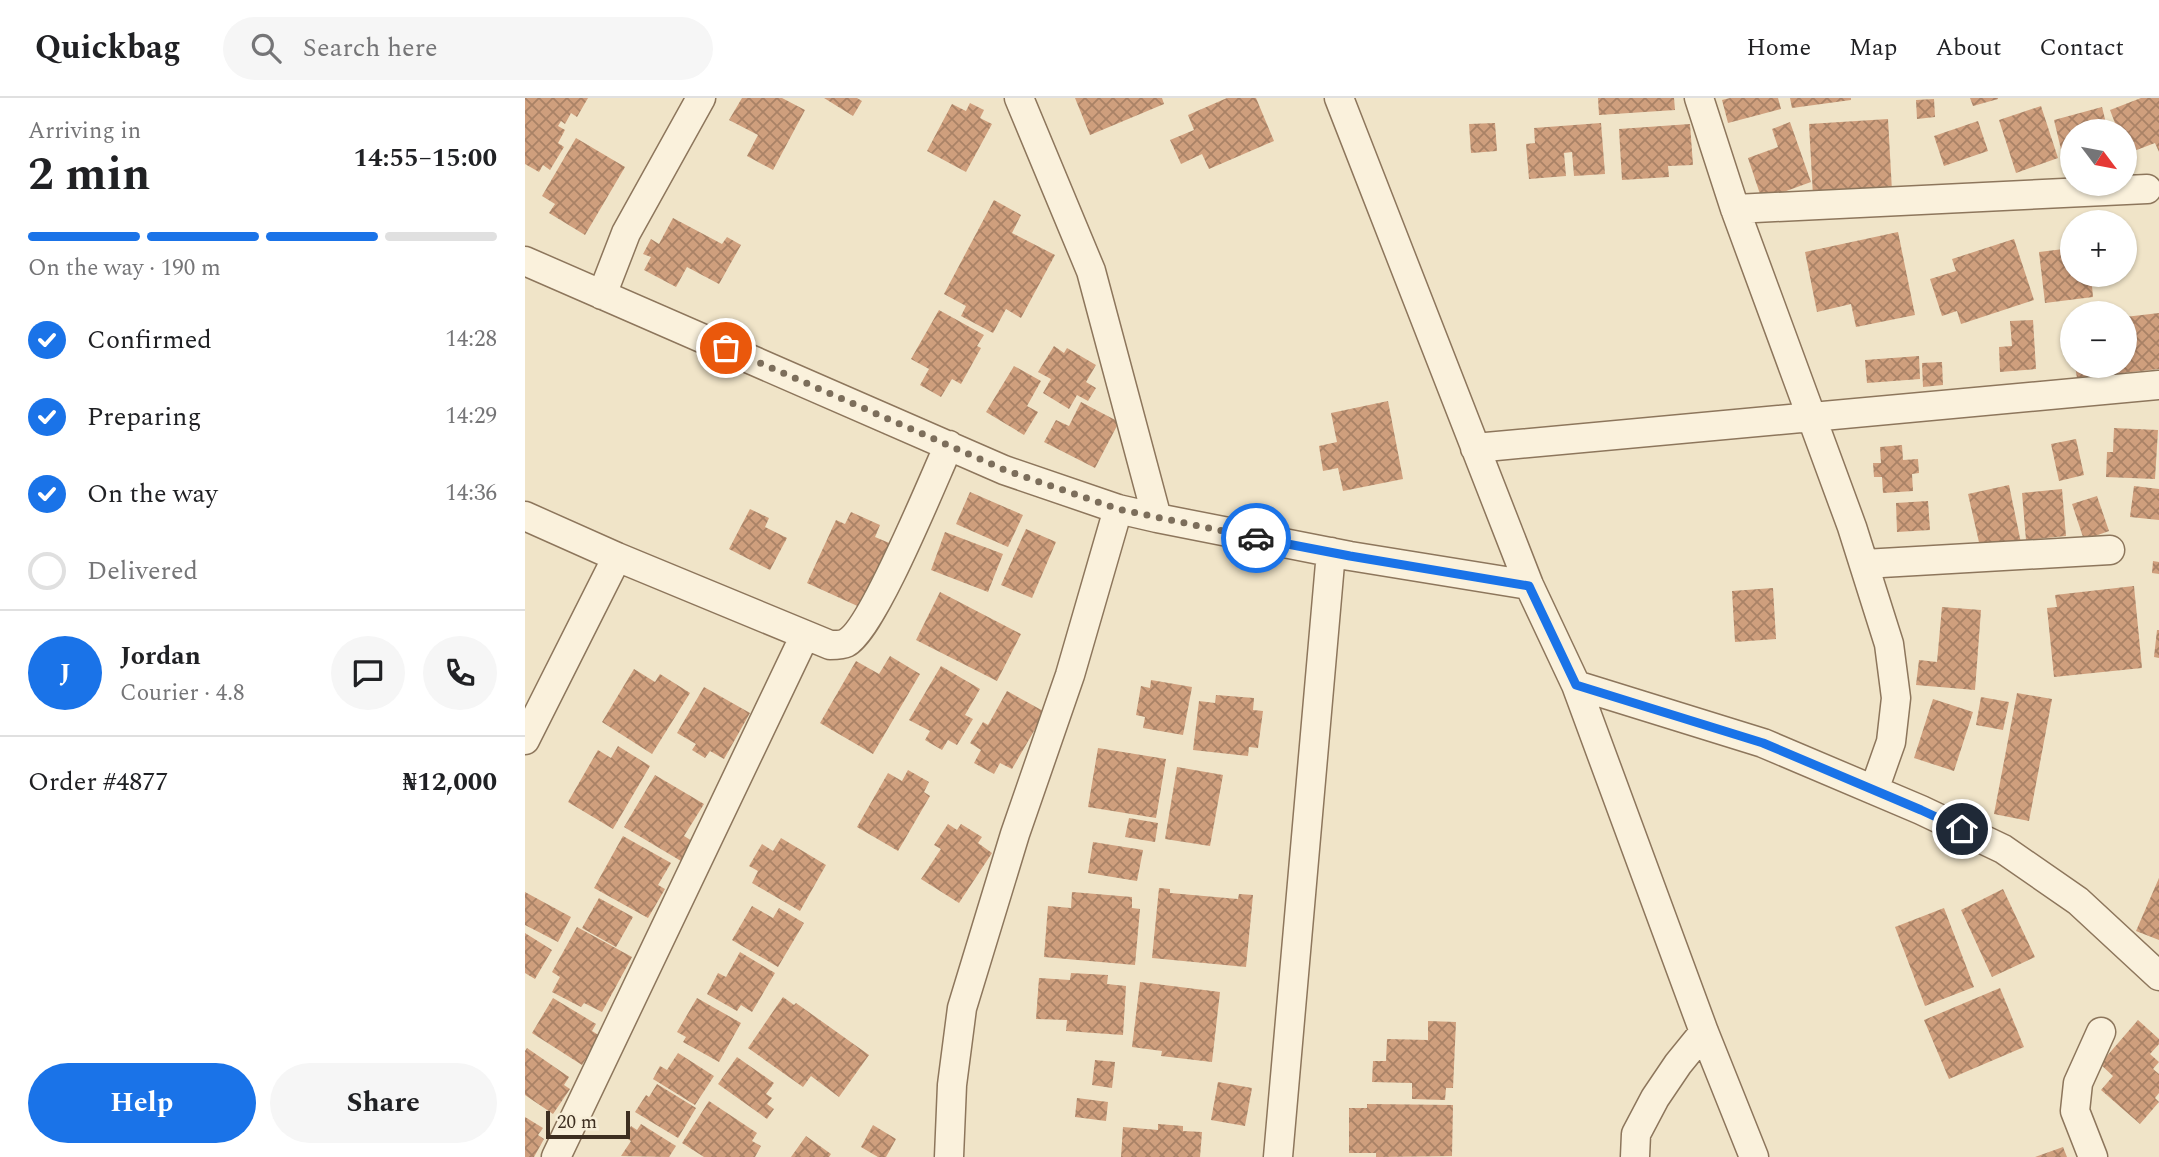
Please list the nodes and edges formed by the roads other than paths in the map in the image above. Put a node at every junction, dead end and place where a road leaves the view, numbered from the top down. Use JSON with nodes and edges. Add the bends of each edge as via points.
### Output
{"nodes":[{"id":1,"x":701,"y":98,"type":"edge"},
{"id":2,"x":1019,"y":98,"type":"edge"},
{"id":3,"x":1339,"y":98,"type":"edge"},
{"id":4,"x":1699,"y":98,"type":"edge"},
{"id":5,"x":2147,"y":189,"type":"dead end"},
{"id":6,"x":1735,"y":209,"type":"junction"},
{"id":7,"x":525,"y":261,"type":"edge"},
{"id":8,"x":601,"y":295,"type":"junction"},
{"id":9,"x":2159,"y":385,"type":"edge"},
{"id":10,"x":1812,"y":418,"type":"junction"},
{"id":11,"x":949,"y":445,"type":"junction"},
{"id":12,"x":1475,"y":448,"type":"junction"},
{"id":13,"x":1118,"y":509,"type":"junction"},
{"id":14,"x":525,"y":516,"type":"edge"},
{"id":15,"x":1157,"y":518,"type":"junction"},
{"id":16,"x":2110,"y":550,"type":"dead end"},
{"id":17,"x":1331,"y":552,"type":"junction"},
{"id":18,"x":617,"y":557,"type":"junction"},
{"id":19,"x":1864,"y":564,"type":"junction"},
{"id":20,"x":1529,"y":586,"type":"junction"},
{"id":21,"x":805,"y":635,"type":"junction"},
{"id":22,"x":1576,"y":685,"type":"junction"},
{"id":23,"x":525,"y":740,"type":"edge"},
{"id":24,"x":1874,"y":790,"type":"junction"},
{"id":25,"x":2159,"y":976,"type":"edge"},
{"id":26,"x":1704,"y":1032,"type":"junction"},
{"id":27,"x":2101,"y":1032,"type":"dead end"},
{"id":28,"x":556,"y":1157,"type":"edge"},
{"id":29,"x":949,"y":1157,"type":"edge"},
{"id":30,"x":1278,"y":1157,"type":"edge"},
{"id":31,"x":1635,"y":1157,"type":"edge"},
{"id":32,"x":1754,"y":1157,"type":"edge"},
{"id":33,"x":2093,"y":1157,"type":"edge"}],
"edges":[{"from":1,"to":8,"type":"street","via":[[626,233]]},
{"from":2,"to":15,"type":"street","via":[[1091,271]]},
{"from":3,"to":12,"type":"street"},
{"from":4,"to":6,"type":"street"},
{"from":5,"to":6,"type":"street"},
{"from":6,"to":10,"type":"street"},
{"from":7,"to":8,"type":"street"},
{"from":8,"to":11,"type":"street"},
{"from":9,"to":10,"type":"street"},
{"from":10,"to":12,"type":"street"},
{"from":10,"to":19,"type":"street"},
{"from":11,"to":13,"type":"street","via":[[1005,470]]},
{"from":11,"to":21,"type":"street","via":[[876,606],[859,631],[846,643],[830,645]]},
{"from":12,"to":20,"type":"street"},
{"from":13,"to":15,"type":"street"},
{"from":13,"to":29,"type":"street","via":[[1070,676],[962,1008]]},
{"from":14,"to":18,"type":"street"},
{"from":15,"to":17,"type":"street"},
{"from":16,"to":19,"type":"street"},
{"from":17,"to":20,"type":"street"},
{"from":17,"to":30,"type":"street"},
{"from":18,"to":21,"type":"street"},
{"from":18,"to":23,"type":"street"},
{"from":19,"to":24,"type":"street","via":[[1889,644],[1896,698],[1891,742]]},
{"from":20,"to":22,"type":"street"},
{"from":21,"to":28,"type":"street"},
{"from":22,"to":24,"type":"street","via":[[1763,743]]},
{"from":22,"to":26,"type":"street"},
{"from":24,"to":25,"type":"street","via":[[2003,849],[2078,901]]},
{"from":26,"to":31,"type":"street","via":[[1655,1098],[1636,1134]]},
{"from":26,"to":32,"type":"street"},
{"from":27,"to":33,"type":"street","via":[[2078,1083],[2075,1111]]}]}
